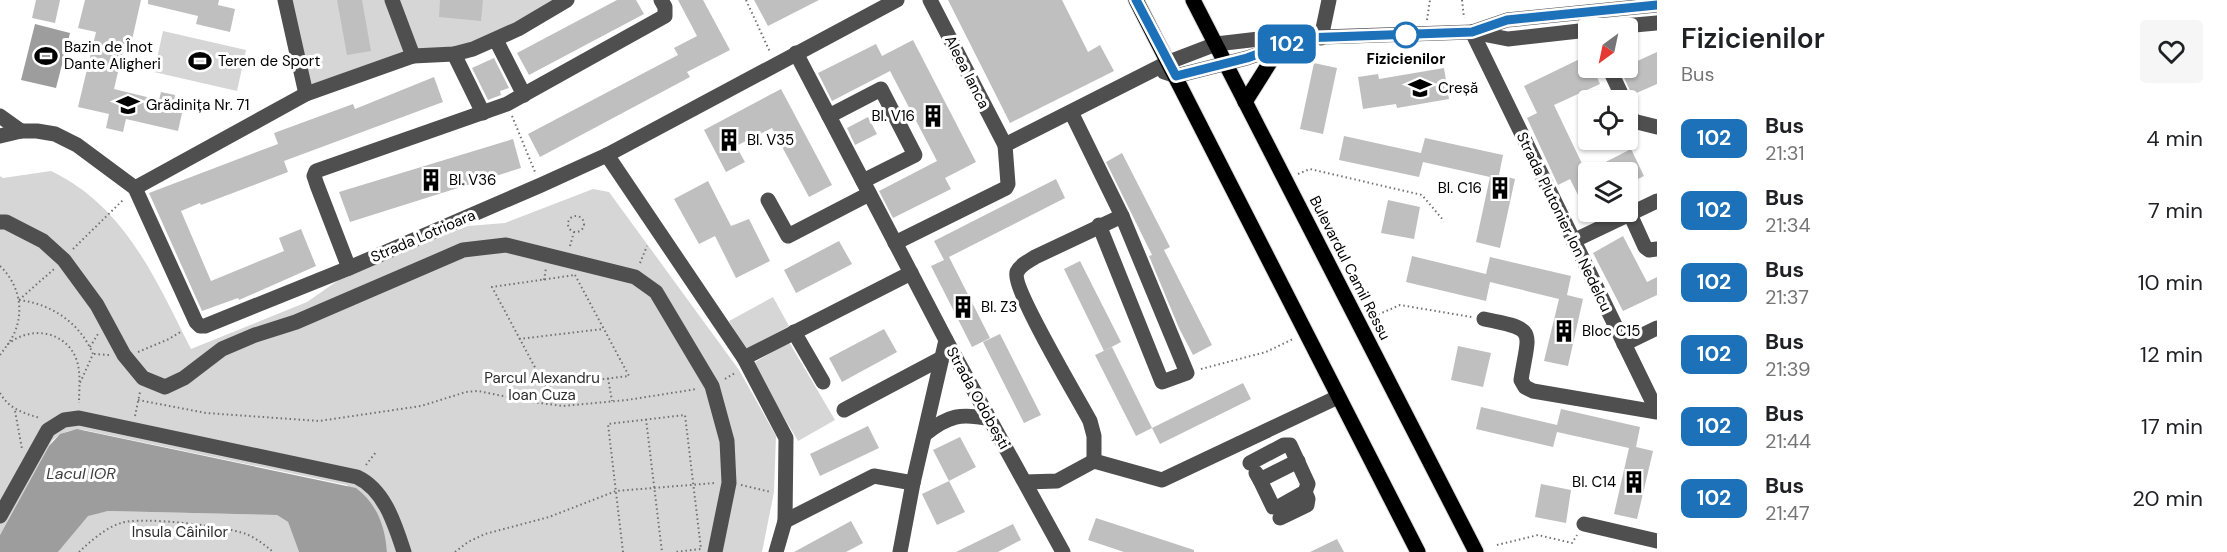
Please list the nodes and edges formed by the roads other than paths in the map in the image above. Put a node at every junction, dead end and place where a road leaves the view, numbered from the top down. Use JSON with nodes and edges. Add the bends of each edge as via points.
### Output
{"nodes":[{"id":1,"x":285,"y":0,"type":"edge"},
{"id":2,"x":392,"y":0,"type":"edge"},
{"id":3,"x":567,"y":0,"type":"edge"},
{"id":4,"x":661,"y":0,"type":"edge"},
{"id":5,"x":897,"y":0,"type":"edge"},
{"id":6,"x":930,"y":0,"type":"edge"},
{"id":7,"x":1136,"y":0,"type":"edge"},
{"id":8,"x":1193,"y":0,"type":"edge"},
{"id":9,"x":1329,"y":0,"type":"edge"},
{"id":10,"x":1610,"y":5,"type":"edge"},
{"id":11,"x":1657,"y":5,"type":"edge"},
{"id":12,"x":1657,"y":23,"type":"edge"},
{"id":13,"x":1638,"y":25,"type":"edge"},
{"id":14,"x":1578,"y":31,"type":"edge"},
{"id":15,"x":1469,"y":32,"type":"junction"},
{"id":16,"x":1302,"y":38,"type":"junction"},
{"id":17,"x":1321,"y":38,"type":"junction"},
{"id":18,"x":496,"y":40,"type":"junction"},
{"id":19,"x":1216,"y":44,"type":"junction"},
{"id":20,"x":1279,"y":48,"type":"junction"},
{"id":21,"x":796,"y":53,"type":"junction"},
{"id":22,"x":454,"y":54,"type":"junction"},
{"id":23,"x":413,"y":56,"type":"junction"},
{"id":24,"x":1226,"y":63,"type":"junction"},
{"id":25,"x":1172,"y":69,"type":"junction"},
{"id":26,"x":306,"y":94,"type":"junction"},
{"id":27,"x":524,"y":95,"type":"junction"},
{"id":28,"x":1245,"y":102,"type":"junction"},
{"id":29,"x":1071,"y":112,"type":"junction"},
{"id":30,"x":483,"y":113,"type":"junction"},
{"id":31,"x":0,"y":116,"type":"edge"},
{"id":32,"x":829,"y":116,"type":"junction"},
{"id":33,"x":1638,"y":121,"type":"edge"},
{"id":34,"x":1657,"y":127,"type":"edge"},
{"id":35,"x":21,"y":131,"type":"junction"},
{"id":36,"x":0,"y":136,"type":"edge"},
{"id":37,"x":1005,"y":145,"type":"junction"},
{"id":38,"x":607,"y":154,"type":"junction"},
{"id":39,"x":135,"y":188,"type":"junction"},
{"id":40,"x":866,"y":188,"type":"junction"},
{"id":41,"x":768,"y":200,"type":"dead end"},
{"id":42,"x":1657,"y":201,"type":"edge"},
{"id":43,"x":1638,"y":210,"type":"edge"},
{"id":44,"x":1122,"y":216,"type":"junction"},
{"id":45,"x":0,"y":222,"type":"edge"},
{"id":46,"x":1613,"y":222,"type":"edge"},
{"id":47,"x":1634,"y":222,"type":"edge"},
{"id":48,"x":1100,"y":225,"type":"junction"},
{"id":49,"x":1573,"y":241,"type":"junction"},
{"id":50,"x":895,"y":243,"type":"junction"},
{"id":51,"x":1657,"y":249,"type":"edge"},
{"id":52,"x":349,"y":268,"type":"junction"},
{"id":53,"x":911,"y":273,"type":"junction"},
{"id":54,"x":1484,"y":319,"type":"road end"},
{"id":55,"x":1657,"y":328,"type":"edge"},
{"id":56,"x":794,"y":332,"type":"junction"},
{"id":57,"x":946,"y":340,"type":"junction"},
{"id":58,"x":1624,"y":344,"type":"junction"},
{"id":59,"x":744,"y":358,"type":"junction"},
{"id":60,"x":942,"y":358,"type":"junction"},
{"id":61,"x":823,"y":382,"type":"dead end"},
{"id":62,"x":1338,"y":397,"type":"junction"},
{"id":63,"x":844,"y":410,"type":"dead end"},
{"id":64,"x":1657,"y":412,"type":"edge"},
{"id":65,"x":990,"y":419,"type":"junction"},
{"id":66,"x":925,"y":434,"type":"junction"},
{"id":67,"x":1240,"y":444,"type":"junction"},
{"id":68,"x":1094,"y":461,"type":"junction"},
{"id":69,"x":1298,"y":461,"type":"junction"},
{"id":70,"x":1250,"y":463,"type":"junction"},
{"id":71,"x":1260,"y":480,"type":"junction"},
{"id":72,"x":1025,"y":482,"type":"junction"},
{"id":73,"x":913,"y":483,"type":"junction"},
{"id":74,"x":1305,"y":492,"type":"junction"},
{"id":75,"x":0,"y":516,"type":"edge"},
{"id":76,"x":1280,"y":518,"type":"dead end"},
{"id":77,"x":785,"y":521,"type":"junction"},
{"id":78,"x":1584,"y":524,"type":"road end"},
{"id":79,"x":1657,"y":541,"type":"edge"},
{"id":80,"x":1412,"y":550,"type":"edge"},
{"id":81,"x":404,"y":552,"type":"edge"},
{"id":82,"x":715,"y":552,"type":"edge"},
{"id":83,"x":776,"y":552,"type":"edge"},
{"id":84,"x":900,"y":552,"type":"edge"},
{"id":85,"x":1063,"y":552,"type":"edge"},
{"id":86,"x":1476,"y":552,"type":"edge"}],
"edges":[{"from":1,"to":26,"type":"street"},
{"from":2,"to":23,"type":"street"},
{"from":3,"to":18,"type":"street"},
{"from":4,"to":27,"type":"street","via":[[665,16]]},
{"from":5,"to":21,"type":"street"},
{"from":6,"to":37,"type":"street","name":"Aleea Ianca"},
{"from":7,"to":25,"type":"main road"},
{"from":8,"to":19,"type":"main road","name":"Bulevardul Camil Ressu"},
{"from":9,"to":17,"type":"street"},
{"from":10,"to":11,"type":"street"},
{"from":10,"to":15,"type":"street","via":[[1507,20]]},
{"from":12,"to":13,"type":"street"},
{"from":14,"to":15,"type":"street","via":[[1508,39]]},
{"from":15,"to":17,"type":"street"},
{"from":15,"to":49,"type":"street","name":"Strada Plutonier Ion Nedelcu"},
{"from":16,"to":17,"type":"street"},
{"from":16,"to":19,"type":"street"},
{"from":16,"to":20,"type":"street"},
{"from":18,"to":22,"type":"street"},
{"from":18,"to":27,"type":"street"},
{"from":19,"to":24,"type":"main road","name":"Bulevardul Camil Ressu"},
{"from":19,"to":25,"type":"street"},
{"from":20,"to":24,"type":"street"},
{"from":20,"to":28,"type":"main road"},
{"from":21,"to":32,"type":"street","name":"Strada Odobești"},
{"from":21,"to":38,"type":"street","name":"Strada Lotrioara"},
{"from":22,"to":23,"type":"street"},
{"from":22,"to":30,"type":"street"},
{"from":23,"to":26,"type":"street"},
{"from":24,"to":25,"type":"street"},
{"from":24,"to":28,"type":"main road","name":"Bulevardul Camil Ressu"},
{"from":25,"to":29,"type":"street","via":[[1153,70]]},
{"from":25,"to":62,"type":"main road"},
{"from":26,"to":39,"type":"street"},
{"from":27,"to":30,"type":"street"},
{"from":28,"to":86,"type":"main road","name":"Bulevardul Camil Ressu"},
{"from":29,"to":37,"type":"street"},
{"from":29,"to":44,"type":"street"},
{"from":30,"to":52,"type":"street","via":[[316,171],[317,185]]},
{"from":31,"to":35,"type":"street"},
{"from":32,"to":40,"type":"street","name":"Strada Odobești"},
{"from":32,"to":40,"type":"street","via":[[881,89],[915,155]]},
{"from":33,"to":34,"type":"street"},
{"from":35,"to":36,"type":"street"},
{"from":35,"to":39,"type":"street","via":[[46,132],[66,139]]},
{"from":37,"to":50,"type":"street","via":[[1006,188]]},
{"from":38,"to":52,"type":"street","name":"Strada Lotrioara"},
{"from":38,"to":59,"type":"street"},
{"from":39,"to":52,"type":"street","name":"Strada Lotrioara","via":[[200,326]]},
{"from":40,"to":41,"type":"street","via":[[788,236]]},
{"from":40,"to":50,"type":"street","name":"Strada Odobești"},
{"from":42,"to":43,"type":"street"},
{"from":44,"to":48,"type":"street"},
{"from":44,"to":48,"type":"street","via":[[1187,373],[1162,382]]},
{"from":45,"to":82,"type":"street","via":[[43,241],[64,260],[97,305],[123,355],[143,378],[165,387],[184,378],[222,349],[296,322],[463,250],[506,245],[635,277],[656,291],[712,386],[727,441],[729,483]]},
{"from":46,"to":49,"type":"street"},
{"from":47,"to":51,"type":"street","via":[[1645,247]]},
{"from":48,"to":68,"type":"street","via":[[1023,264],[1016,279],[1028,309],[1090,421]]},
{"from":49,"to":58,"type":"street","name":"Strada Plutonier Ion Nedelcu"},
{"from":50,"to":53,"type":"street","name":"Strada Odobești"},
{"from":53,"to":56,"type":"street"},
{"from":53,"to":57,"type":"street","name":"Strada Odobești"},
{"from":54,"to":64,"type":"street","via":[[1524,329],[1527,337],[1521,380],[1525,387]]},
{"from":55,"to":58,"type":"street"},
{"from":56,"to":59,"type":"street"},
{"from":56,"to":61,"type":"street"},
{"from":57,"to":60,"type":"street"},
{"from":57,"to":65,"type":"street","name":"Strada Odobești"},
{"from":58,"to":64,"type":"street","name":"Strada Plutonier Ion Nedelcu"},
{"from":59,"to":77,"type":"street","via":[[786,438]]},
{"from":60,"to":63,"type":"street"},
{"from":60,"to":66,"type":"street"},
{"from":62,"to":67,"type":"street"},
{"from":62,"to":80,"type":"main road"},
{"from":65,"to":66,"type":"street","via":[[955,416]]},
{"from":65,"to":72,"type":"street","name":"Strada Odobești"},
{"from":66,"to":73,"type":"street"},
{"from":67,"to":68,"type":"street","via":[[1162,480]]},
{"from":67,"to":70,"type":"street"},
{"from":68,"to":72,"type":"street","via":[[1057,481]]},
{"from":69,"to":70,"type":"street","via":[[1290,445],[1284,445]]},
{"from":69,"to":71,"type":"street"},
{"from":69,"to":74,"type":"street","via":[[1308,484]]},
{"from":70,"to":71,"type":"street"},
{"from":71,"to":74,"type":"street","via":[[1274,507]]},
{"from":72,"to":85,"type":"street","name":"Strada Odobești"},
{"from":73,"to":77,"type":"street","via":[[874,476]]},
{"from":73,"to":84,"type":"street"},
{"from":74,"to":76,"type":"street","via":[[1308,505]]},
{"from":75,"to":81,"type":"street","via":[[44,435],[64,420],[79,418],[357,477],[374,488],[383,501]]},
{"from":77,"to":83,"type":"street"},
{"from":78,"to":79,"type":"street"}]}
